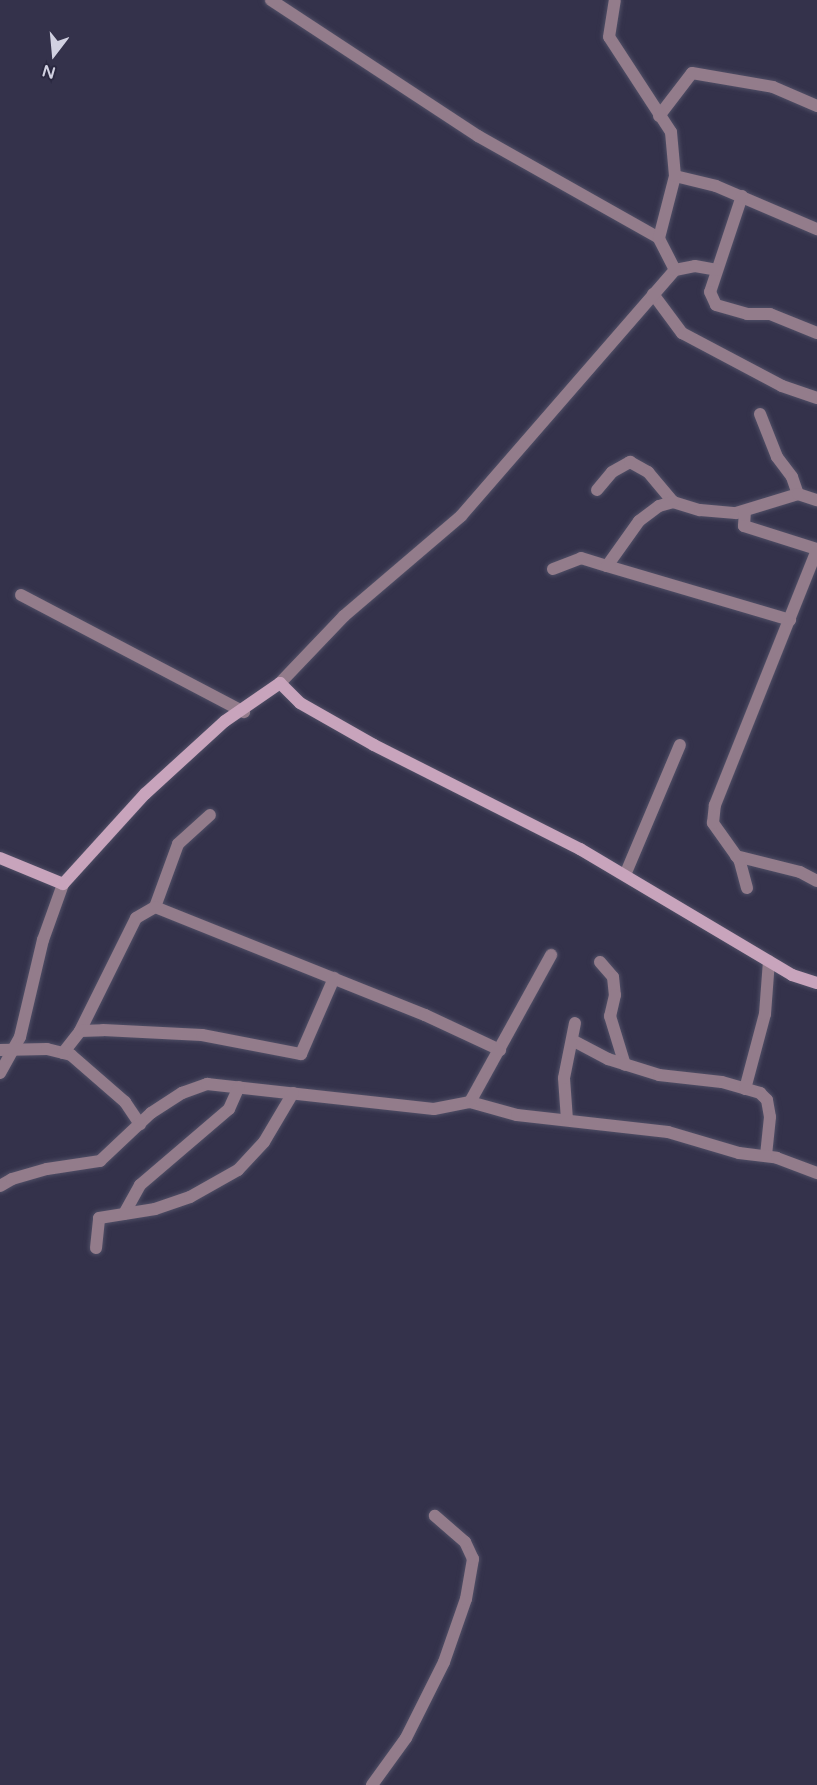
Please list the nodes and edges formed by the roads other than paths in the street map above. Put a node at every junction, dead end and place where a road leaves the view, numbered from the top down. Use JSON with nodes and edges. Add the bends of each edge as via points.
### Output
{"nodes":[{"id":1,"x":271,"y":0,"type":"edge"},
{"id":2,"x":615,"y":0,"type":"edge"},
{"id":3,"x":817,"y":106,"type":"edge"},
{"id":4,"x":659,"y":116,"type":"junction"},
{"id":5,"x":675,"y":176,"type":"junction"},
{"id":6,"x":742,"y":196,"type":"junction"},
{"id":7,"x":817,"y":230,"type":"edge"},
{"id":8,"x":659,"y":238,"type":"junction"},
{"id":9,"x":675,"y":270,"type":"junction"},
{"id":10,"x":717,"y":270,"type":"junction"},
{"id":11,"x":652,"y":294,"type":"junction"},
{"id":12,"x":817,"y":333,"type":"edge"},
{"id":13,"x":817,"y":398,"type":"edge"},
{"id":14,"x":760,"y":414,"type":"dead end"},
{"id":15,"x":597,"y":490,"type":"dead end"},
{"id":16,"x":798,"y":494,"type":"junction"},
{"id":17,"x":817,"y":500,"type":"edge"},
{"id":18,"x":672,"y":502,"type":"junction"},
{"id":19,"x":745,"y":511,"type":"junction"},
{"id":20,"x":817,"y":550,"type":"edge"},
{"id":21,"x":607,"y":566,"type":"junction"},
{"id":22,"x":553,"y":569,"type":"dead end"},
{"id":23,"x":813,"y":575,"type":"edge"},
{"id":24,"x":21,"y":596,"type":"dead end"},
{"id":25,"x":790,"y":620,"type":"junction"},
{"id":26,"x":280,"y":683,"type":"junction"},
{"id":27,"x":244,"y":712,"type":"junction"},
{"id":28,"x":680,"y":745,"type":"dead end"},
{"id":29,"x":210,"y":815,"type":"dead end"},
{"id":30,"x":736,"y":856,"type":"junction"},
{"id":31,"x":0,"y":858,"type":"edge"},
{"id":32,"x":625,"y":875,"type":"junction"},
{"id":33,"x":817,"y":881,"type":"edge"},
{"id":34,"x":63,"y":884,"type":"junction"},
{"id":35,"x":747,"y":888,"type":"dead end"},
{"id":36,"x":155,"y":907,"type":"junction"},
{"id":37,"x":551,"y":955,"type":"dead end"},
{"id":38,"x":769,"y":961,"type":"junction"},
{"id":39,"x":600,"y":962,"type":"dead end"},
{"id":40,"x":334,"y":978,"type":"junction"},
{"id":41,"x":817,"y":983,"type":"edge"},
{"id":42,"x":575,"y":1023,"type":"dead end"},
{"id":43,"x":80,"y":1031,"type":"junction"},
{"id":44,"x":572,"y":1040,"type":"junction"},
{"id":45,"x":6,"y":1050,"type":"edge"},
{"id":46,"x":500,"y":1050,"type":"junction"},
{"id":47,"x":63,"y":1053,"type":"junction"},
{"id":48,"x":625,"y":1065,"type":"junction"},
{"id":49,"x":0,"y":1073,"type":"edge"},
{"id":50,"x":239,"y":1087,"type":"junction"},
{"id":51,"x":746,"y":1089,"type":"junction"},
{"id":52,"x":293,"y":1093,"type":"junction"},
{"id":53,"x":470,"y":1102,"type":"junction"},
{"id":54,"x":567,"y":1120,"type":"junction"},
{"id":55,"x":140,"y":1124,"type":"junction"},
{"id":56,"x":766,"y":1156,"type":"junction"},
{"id":57,"x":817,"y":1173,"type":"edge"},
{"id":58,"x":0,"y":1186,"type":"edge"},
{"id":59,"x":124,"y":1214,"type":"junction"},
{"id":60,"x":96,"y":1248,"type":"dead end"},
{"id":61,"x":435,"y":1516,"type":"dead end"},
{"id":62,"x":372,"y":1785,"type":"edge"}],
"edges":[{"from":1,"to":8,"type":"street","via":[[478,136]]},
{"from":2,"to":4,"type":"street","via":[[609,37]]},
{"from":3,"to":4,"type":"street","via":[[773,87],[692,73]]},
{"from":4,"to":5,"type":"street","via":[[671,132]]},
{"from":5,"to":6,"type":"street"},
{"from":5,"to":8,"type":"street"},
{"from":6,"to":7,"type":"street"},
{"from":6,"to":10,"type":"street"},
{"from":8,"to":9,"type":"street"},
{"from":9,"to":10,"type":"street","via":[[695,266]]},
{"from":9,"to":11,"type":"street"},
{"from":10,"to":12,"type":"street","via":[[710,292],[716,305],[747,314],[770,314]]},
{"from":11,"to":13,"type":"street","via":[[682,333],[782,386]]},
{"from":11,"to":26,"type":"street","via":[[573,391],[461,516],[344,616]]},
{"from":14,"to":16,"type":"street","via":[[777,457],[792,477]]},
{"from":15,"to":18,"type":"street","via":[[612,472],[630,462],[648,472]]},
{"from":16,"to":17,"type":"street"},
{"from":16,"to":19,"type":"street"},
{"from":18,"to":19,"type":"street","via":[[700,510]]},
{"from":18,"to":21,"type":"street","via":[[659,506],[639,521]]},
{"from":19,"to":20,"type":"street","via":[[744,526]]},
{"from":20,"to":23,"type":"street"},
{"from":21,"to":22,"type":"street","via":[[581,558]]},
{"from":21,"to":25,"type":"street"},
{"from":23,"to":25,"type":"street"},
{"from":24,"to":27,"type":"street"},
{"from":25,"to":30,"type":"street","via":[[714,805],[713,823]]},
{"from":26,"to":27,"type":"street"},
{"from":26,"to":32,"type":"street","via":[[300,703],[374,745]]},
{"from":27,"to":34,"type":"street","via":[[225,722],[145,794]]},
{"from":28,"to":32,"type":"street"},
{"from":29,"to":36,"type":"street","via":[[178,844]]},
{"from":30,"to":33,"type":"street","via":[[800,872]]},
{"from":30,"to":35,"type":"street"},
{"from":31,"to":34,"type":"street"},
{"from":32,"to":38,"type":"street","via":[[672,907]]},
{"from":34,"to":45,"type":"street"},
{"from":36,"to":40,"type":"street"},
{"from":36,"to":43,"type":"street","via":[[136,918]]},
{"from":37,"to":46,"type":"street"},
{"from":38,"to":41,"type":"street","via":[[792,975]]},
{"from":38,"to":51,"type":"street","via":[[765,1014]]},
{"from":39,"to":48,"type":"street","via":[[613,977],[615,994],[610,1016]]},
{"from":40,"to":43,"type":"street","via":[[301,1054],[202,1035]]},
{"from":40,"to":46,"type":"street"},
{"from":42,"to":44,"type":"street"},
{"from":43,"to":47,"type":"street"},
{"from":44,"to":48,"type":"street"},
{"from":44,"to":54,"type":"street","via":[[564,1078]]},
{"from":45,"to":47,"type":"street"},
{"from":45,"to":49,"type":"street"},
{"from":46,"to":53,"type":"street"},
{"from":47,"to":55,"type":"street","via":[[71,1055],[125,1102]]},
{"from":48,"to":51,"type":"street","via":[[659,1075]]},
{"from":50,"to":52,"type":"street"},
{"from":50,"to":55,"type":"street","via":[[207,1084],[182,1092]]},
{"from":50,"to":59,"type":"street","via":[[229,1109],[140,1185]]},
{"from":51,"to":56,"type":"street","via":[[767,1100],[770,1117]]},
{"from":52,"to":53,"type":"street","via":[[434,1109]]},
{"from":52,"to":59,"type":"street","via":[[264,1142],[238,1170],[190,1197]]},
{"from":53,"to":54,"type":"street","via":[[517,1115]]},
{"from":54,"to":56,"type":"street","via":[[668,1132]]},
{"from":55,"to":58,"type":"street","via":[[100,1161],[47,1169]]},
{"from":56,"to":57,"type":"street"},
{"from":59,"to":60,"type":"street","via":[[99,1218]]},
{"from":61,"to":62,"type":"street","via":[[465,1542],[473,1559],[466,1599],[444,1662],[406,1738]]}]}
